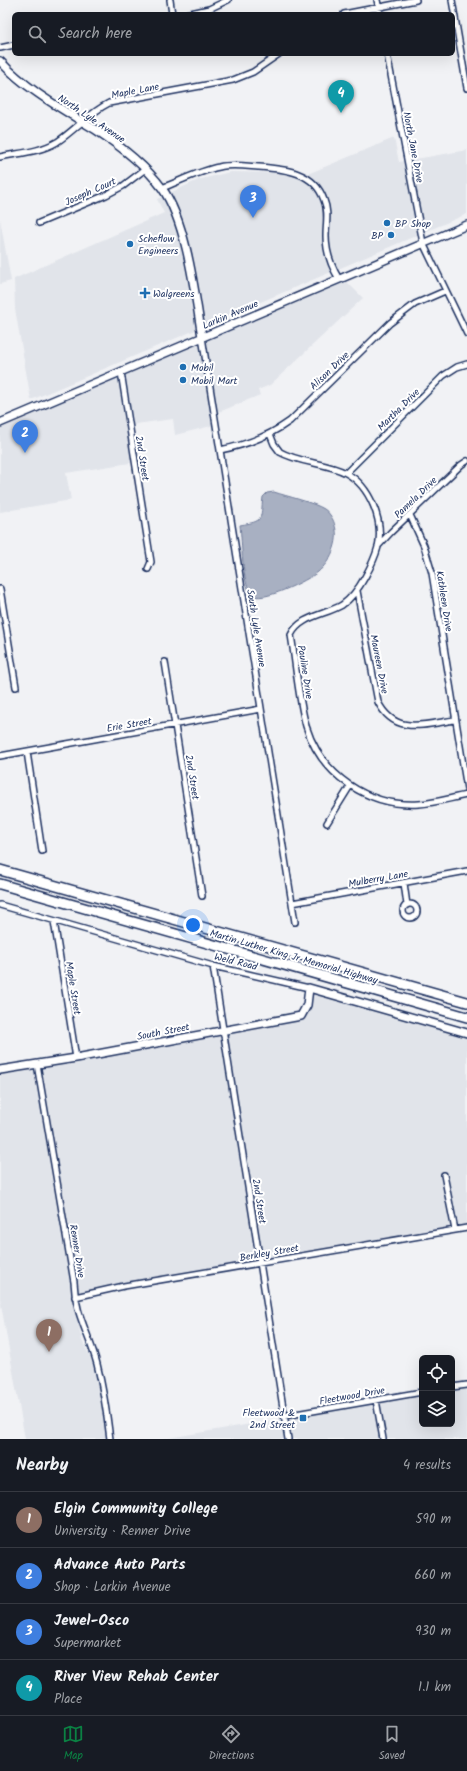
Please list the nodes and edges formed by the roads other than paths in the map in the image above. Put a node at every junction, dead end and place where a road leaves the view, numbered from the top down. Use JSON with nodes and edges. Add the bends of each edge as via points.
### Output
{"nodes":[{"id":1,"x":170,"y":0,"type":"edge"},
{"id":2,"x":228,"y":0,"type":"edge"},
{"id":3,"x":377,"y":0,"type":"edge"},
{"id":4,"x":416,"y":0,"type":"edge"},
{"id":5,"x":452,"y":0,"type":"edge"},
{"id":6,"x":378,"y":7,"type":"junction"},
{"id":7,"x":172,"y":12,"type":"edge"},
{"id":8,"x":195,"y":12,"type":"edge"},
{"id":9,"x":354,"y":12,"type":"edge"},
{"id":10,"x":379,"y":12,"type":"edge"},
{"id":11,"x":454,"y":12,"type":"edge"},
{"id":12,"x":455,"y":18,"type":"edge"},
{"id":13,"x":12,"y":45,"type":"edge"},
{"id":14,"x":0,"y":48,"type":"edge"},
{"id":15,"x":276,"y":56,"type":"edge"},
{"id":16,"x":387,"y":56,"type":"edge"},
{"id":17,"x":0,"y":61,"type":"edge"},
{"id":18,"x":467,"y":88,"type":"edge"},
{"id":19,"x":83,"y":122,"type":"junction"},
{"id":20,"x":0,"y":157,"type":"edge"},
{"id":21,"x":144,"y":170,"type":"junction"},
{"id":22,"x":162,"y":188,"type":"junction"},
{"id":23,"x":39,"y":223,"type":"dead end"},
{"id":24,"x":467,"y":225,"type":"edge"},
{"id":25,"x":423,"y":243,"type":"junction"},
{"id":26,"x":339,"y":279,"type":"junction"},
{"id":27,"x":445,"y":291,"type":"junction"},
{"id":28,"x":467,"y":334,"type":"edge"},
{"id":29,"x":202,"y":337,"type":"junction"},
{"id":30,"x":467,"y":364,"type":"edge"},
{"id":31,"x":120,"y":372,"type":"junction"},
{"id":32,"x":0,"y":423,"type":"edge"},
{"id":33,"x":270,"y":434,"type":"junction"},
{"id":34,"x":220,"y":450,"type":"junction"},
{"id":35,"x":467,"y":461,"type":"edge"},
{"id":36,"x":346,"y":473,"type":"junction"},
{"id":37,"x":410,"y":515,"type":"junction"},
{"id":38,"x":378,"y":547,"type":"junction"},
{"id":39,"x":148,"y":569,"type":"dead end"},
{"id":40,"x":0,"y":589,"type":"edge"},
{"id":41,"x":357,"y":591,"type":"junction"},
{"id":42,"x":165,"y":662,"type":"dead end"},
{"id":43,"x":16,"y":687,"type":"dead end"},
{"id":44,"x":261,"y":709,"type":"junction"},
{"id":45,"x":455,"y":720,"type":"junction"},
{"id":46,"x":175,"y":725,"type":"junction"},
{"id":47,"x":27,"y":752,"type":"junction"},
{"id":48,"x":0,"y":756,"type":"edge"},
{"id":49,"x":350,"y":786,"type":"junction"},
{"id":50,"x":467,"y":789,"type":"edge"},
{"id":51,"x":467,"y":795,"type":"edge"},
{"id":52,"x":327,"y":823,"type":"dead end"},
{"id":53,"x":42,"y":851,"type":"dead end"},
{"id":54,"x":0,"y":870,"type":"edge"},
{"id":55,"x":467,"y":871,"type":"edge"},
{"id":56,"x":404,"y":883,"type":"junction"},
{"id":57,"x":0,"y":884,"type":"edge"},
{"id":58,"x":202,"y":896,"type":"dead end"},
{"id":59,"x":292,"y":903,"type":"junction"},
{"id":60,"x":407,"y":904,"type":"dead end"},
{"id":61,"x":0,"y":905,"type":"edge"},
{"id":62,"x":54,"y":921,"type":"junction"},
{"id":63,"x":295,"y":922,"type":"dead end"},
{"id":64,"x":213,"y":966,"type":"junction"},
{"id":65,"x":397,"y":982,"type":"junction"},
{"id":66,"x":309,"y":988,"type":"junction"},
{"id":67,"x":467,"y":996,"type":"edge"},
{"id":68,"x":467,"y":1002,"type":"edge"},
{"id":69,"x":467,"y":1017,"type":"edge"},
{"id":70,"x":224,"y":1030,"type":"junction"},
{"id":71,"x":467,"y":1033,"type":"edge"},
{"id":72,"x":76,"y":1058,"type":"junction"},
{"id":73,"x":37,"y":1064,"type":"junction"},
{"id":74,"x":0,"y":1070,"type":"edge"},
{"id":75,"x":444,"y":1175,"type":"dead end"},
{"id":76,"x":467,"y":1228,"type":"edge"},
{"id":77,"x":455,"y":1230,"type":"junction"},
{"id":78,"x":260,"y":1263,"type":"junction"},
{"id":79,"x":74,"y":1297,"type":"junction"},
{"id":80,"x":467,"y":1385,"type":"edge"},
{"id":81,"x":455,"y":1387,"type":"edge"},
{"id":82,"x":419,"y":1393,"type":"edge"},
{"id":83,"x":376,"y":1400,"type":"junction"},
{"id":84,"x":284,"y":1416,"type":"junction"},
{"id":85,"x":110,"y":1439,"type":"edge"},
{"id":86,"x":288,"y":1439,"type":"edge"},
{"id":87,"x":383,"y":1439,"type":"edge"}],
"edges":[{"from":1,"to":7,"type":"street"},
{"from":2,"to":8,"type":"street"},
{"from":3,"to":6,"type":"street"},
{"from":4,"to":6,"type":"street"},
{"from":5,"to":11,"type":"street"},
{"from":6,"to":9,"type":"street"},
{"from":6,"to":10,"type":"street"},
{"from":12,"to":18,"type":"street"},
{"from":13,"to":14,"type":"street"},
{"from":15,"to":19,"type":"street","name":"Maple Lane","via":[[253,72],[233,80],[109,103],[96,110]]},
{"from":16,"to":25,"type":"street","name":"North Jane Drive"},
{"from":17,"to":19,"type":"street","name":"North Lyle Avenue","via":[[39,95]]},
{"from":19,"to":20,"type":"street","name":"Maple Lane","via":[[50,145]]},
{"from":19,"to":21,"type":"street","name":"North Lyle Avenue","via":[[110,140]]},
{"from":21,"to":22,"type":"street","name":"North Lyle Avenue"},
{"from":21,"to":23,"type":"street","name":"Joseph Court","via":[[106,195]]},
{"from":22,"to":26,"type":"street","via":[[220,166],[282,169],[299,174],[314,184],[324,198],[328,216],[327,246]]},
{"from":22,"to":29,"type":"street","name":"North Lyle Avenue","via":[[178,221]]},
{"from":24,"to":25,"type":"street","name":"Larkin Avenue"},
{"from":25,"to":26,"type":"street","name":"Larkin Avenue"},
{"from":25,"to":27,"type":"street","name":"North Jane Drive"},
{"from":26,"to":29,"type":"street","name":"Larkin Avenue"},
{"from":27,"to":28,"type":"street","name":"North Jane Drive"},
{"from":27,"to":33,"type":"street","name":"Alison Drive","via":[[415,304],[402,313],[290,421]]},
{"from":29,"to":31,"type":"street","name":"Larkin Avenue"},
{"from":29,"to":34,"type":"street","name":"South Lyle Avenue"},
{"from":30,"to":36,"type":"street","name":"Martha Drive","via":[[443,376]]},
{"from":31,"to":32,"type":"street","name":"Larkin Avenue"},
{"from":31,"to":39,"type":"street","name":"2nd Street","via":[[151,562]]},
{"from":33,"to":34,"type":"street","name":"Alison Drive","via":[[252,442]]},
{"from":33,"to":36,"type":"street","name":"Pauline Drive","via":[[276,449],[285,455]]},
{"from":34,"to":44,"type":"street","name":"South Lyle Avenue"},
{"from":35,"to":37,"type":"street","name":"Pamela Drive"},
{"from":36,"to":38,"type":"street","name":"Pauline Drive","via":[[361,485],[373,504],[379,528]]},
{"from":37,"to":38,"type":"street","name":"Pamela Drive"},
{"from":37,"to":45,"type":"street","name":"Kathleen Drive","via":[[424,546],[432,574]]},
{"from":38,"to":41,"type":"street","name":"Pauline Drive"},
{"from":40,"to":43,"type":"street"},
{"from":41,"to":45,"type":"street","name":"Maureen Drive","via":[[378,702],[384,712],[396,722],[412,726]]},
{"from":41,"to":49,"type":"street","name":"Pauline Drive","via":[[343,604],[299,624],[291,635],[306,726],[324,762]]},
{"from":42,"to":46,"type":"street","name":"2nd Street"},
{"from":44,"to":46,"type":"street","name":"Erie Street"},
{"from":44,"to":59,"type":"street","name":"South Lyle Avenue"},
{"from":45,"to":50,"type":"street","name":"Kathleen Drive"},
{"from":46,"to":47,"type":"street","name":"Erie Street"},
{"from":46,"to":58,"type":"street","name":"2nd Street"},
{"from":47,"to":48,"type":"street","name":"Erie Street"},
{"from":47,"to":53,"type":"street"},
{"from":49,"to":51,"type":"street","name":"Pauline Drive","via":[[396,804],[428,803]]},
{"from":49,"to":52,"type":"street"},
{"from":54,"to":65,"type":"highway","name":"Martin Luther King Jr Memorial Highway"},
{"from":55,"to":56,"type":"street","name":"Mulberry Lane"},
{"from":56,"to":59,"type":"street","name":"Mulberry Lane"},
{"from":56,"to":60,"type":"street"},
{"from":57,"to":69,"type":"highway","name":"Martin Luther King Jr Memorial Highway"},
{"from":59,"to":63,"type":"street","name":"South Lyle Avenue"},
{"from":61,"to":62,"type":"street","name":"Weld Road"},
{"from":62,"to":64,"type":"street","name":"Weld Road"},
{"from":62,"to":72,"type":"street","name":"Maple Street"},
{"from":64,"to":66,"type":"street","name":"Weld Road"},
{"from":64,"to":70,"type":"street","name":"2nd Street"},
{"from":65,"to":67,"type":"highway"},
{"from":65,"to":68,"type":"highway","name":"Martin Luther King Jr Memorial Highway"},
{"from":66,"to":70,"type":"street","name":"South Street","via":[[307,1005],[301,1016]]},
{"from":66,"to":71,"type":"street","name":"Weld Road"},
{"from":70,"to":72,"type":"street","name":"South Street"},
{"from":70,"to":78,"type":"street","name":"2nd Street"},
{"from":72,"to":73,"type":"street","name":"South Street"},
{"from":73,"to":74,"type":"street","name":"South Street"},
{"from":73,"to":79,"type":"street","name":"Renner Drive","via":[[74,1276]]},
{"from":75,"to":77,"type":"street"},
{"from":76,"to":77,"type":"street","name":"Berkley Street"},
{"from":77,"to":78,"type":"street","name":"Berkley Street"},
{"from":78,"to":79,"type":"street","name":"Berkley Street"},
{"from":78,"to":84,"type":"street","name":"2nd Street"},
{"from":79,"to":85,"type":"street","name":"Renner Drive","via":[[97,1363]]},
{"from":80,"to":81,"type":"street"},
{"from":82,"to":83,"type":"street","name":"Fleetwood Drive"},
{"from":83,"to":84,"type":"street","name":"Fleetwood Drive"},
{"from":83,"to":87,"type":"street"},
{"from":84,"to":86,"type":"street","name":"2nd Street"}]}
